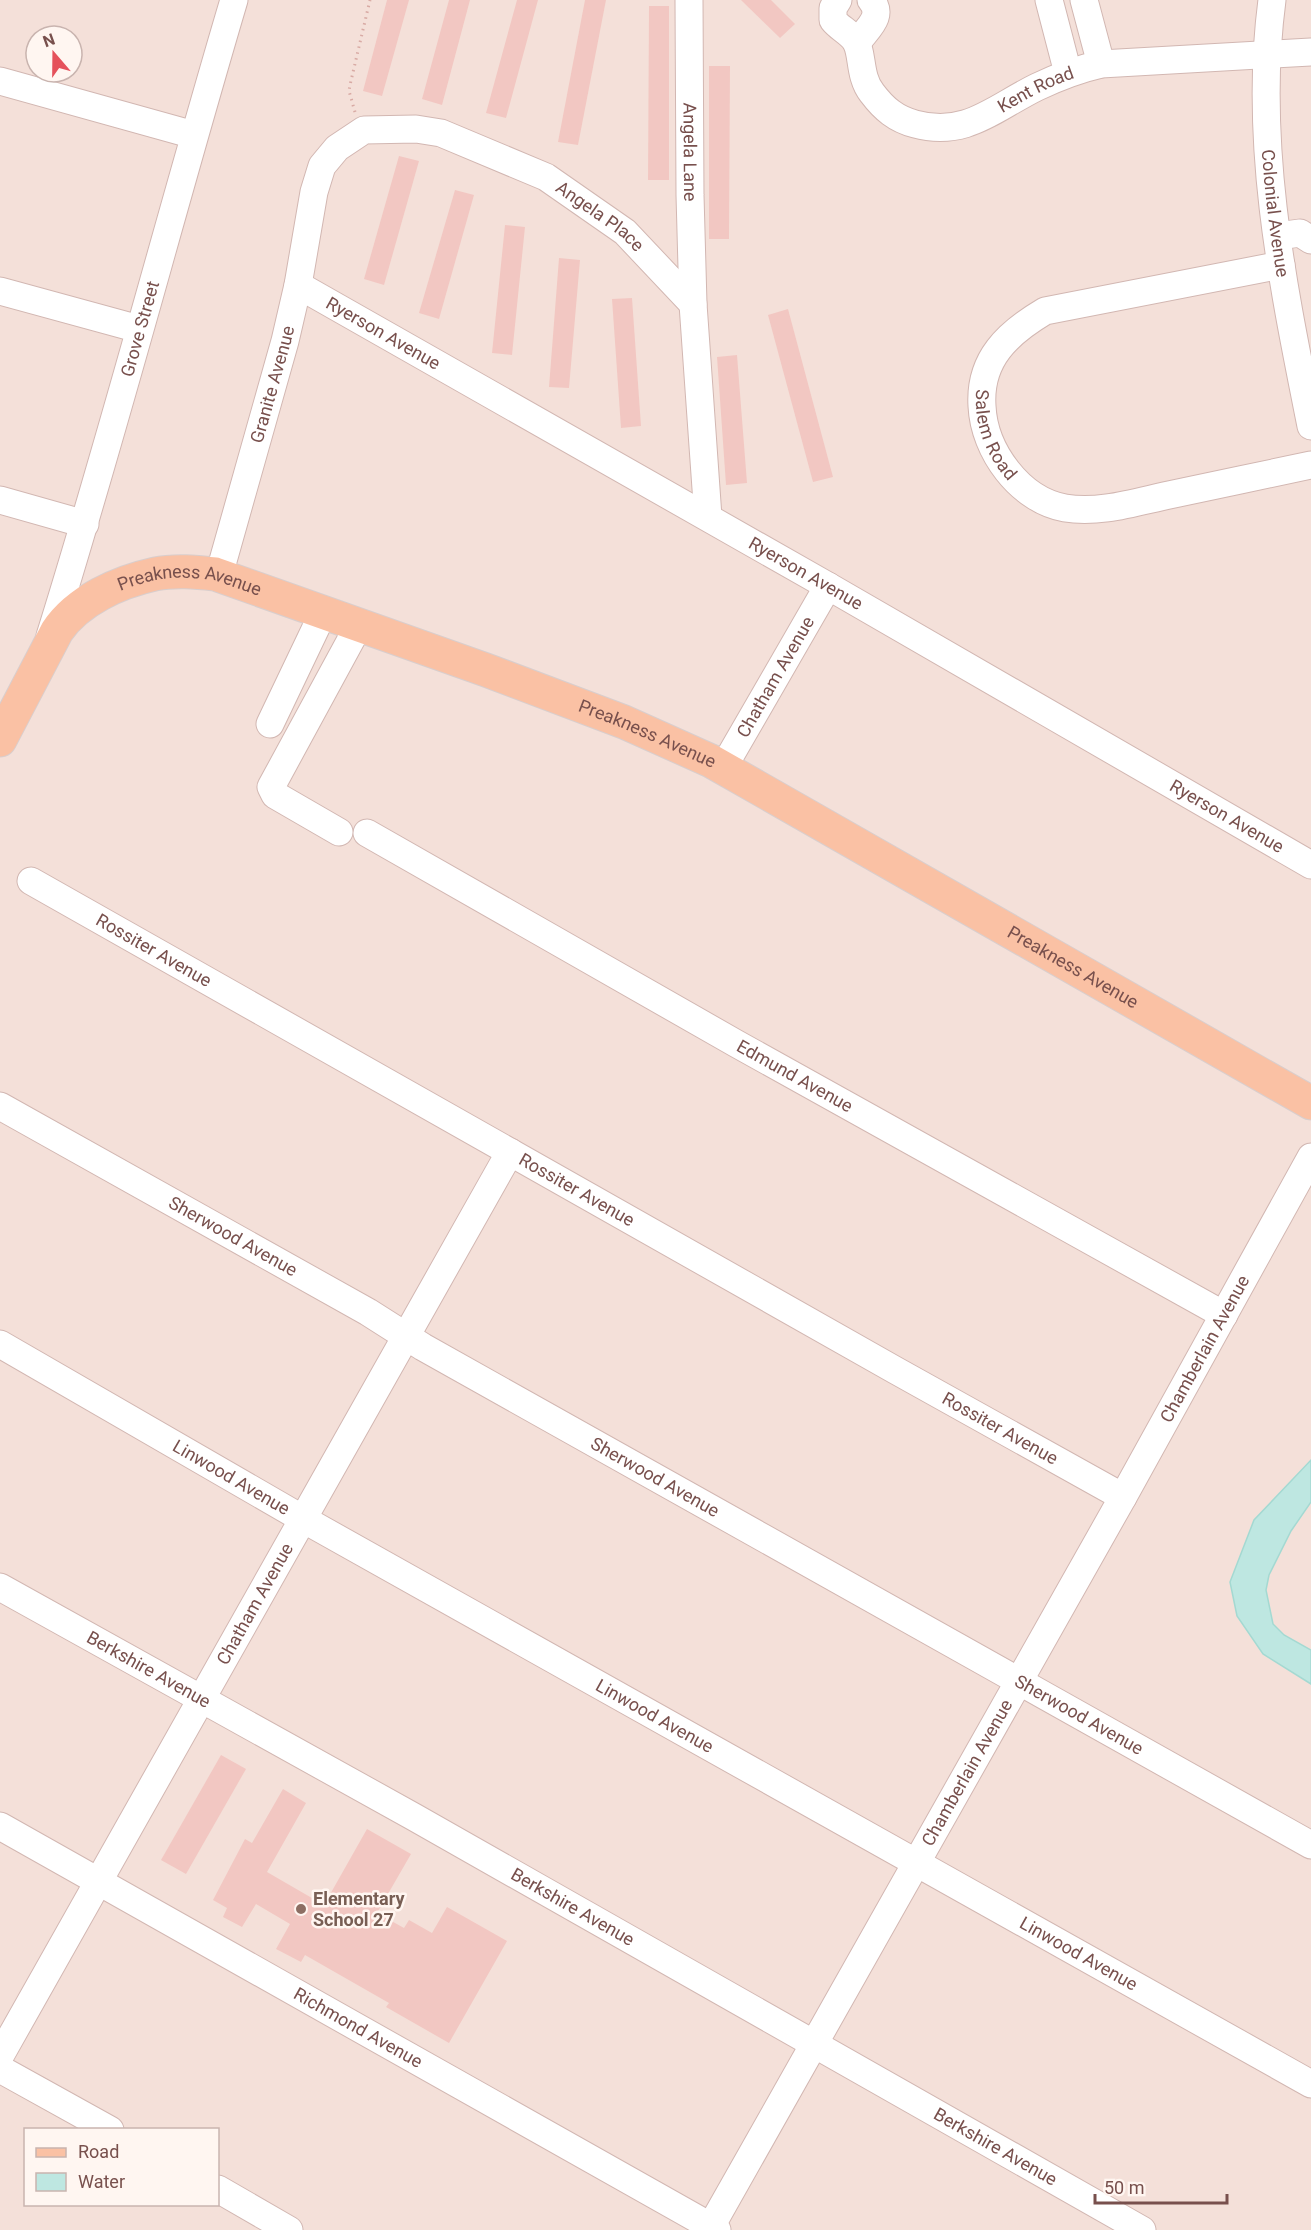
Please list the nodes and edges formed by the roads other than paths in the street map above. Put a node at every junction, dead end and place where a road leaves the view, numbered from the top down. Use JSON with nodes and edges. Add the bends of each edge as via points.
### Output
{"nodes":[{"id":1,"x":234,"y":0,"type":"edge"},
{"id":2,"x":689,"y":0,"type":"edge"},
{"id":3,"x":838,"y":0,"type":"edge"},
{"id":4,"x":871,"y":0,"type":"edge"},
{"id":5,"x":1049,"y":0,"type":"edge"},
{"id":6,"x":1084,"y":0,"type":"edge"},
{"id":7,"x":1272,"y":0,"type":"edge"},
{"id":8,"x":857,"y":43,"type":"junction"},
{"id":9,"x":1311,"y":52,"type":"edge"},
{"id":10,"x":1267,"y":55,"type":"junction"},
{"id":11,"x":1101,"y":64,"type":"junction"},
{"id":12,"x":1068,"y":73,"type":"junction"},
{"id":13,"x":0,"y":81,"type":"edge"},
{"id":14,"x":194,"y":135,"type":"junction"},
{"id":15,"x":314,"y":192,"type":"joint"},
{"id":16,"x":1278,"y":237,"type":"junction"},
{"id":17,"x":1311,"y":240,"type":"edge"},
{"id":18,"x":1281,"y":264,"type":"junction"},
{"id":19,"x":298,"y":285,"type":"junction"},
{"id":20,"x":0,"y":291,"type":"edge"},
{"id":21,"x":693,"y":304,"type":"junction"},
{"id":22,"x":1311,"y":317,"type":"edge"},
{"id":23,"x":139,"y":329,"type":"junction"},
{"id":24,"x":1294,"y":342,"type":"junction"},
{"id":25,"x":1311,"y":426,"type":"edge"},
{"id":26,"x":1311,"y":465,"type":"edge"},
{"id":27,"x":0,"y":500,"type":"edge"},
{"id":28,"x":708,"y":517,"type":"junction"},
{"id":29,"x":85,"y":524,"type":"junction"},
{"id":30,"x":219,"y":575,"type":"junction"},
{"id":31,"x":828,"y":586,"type":"junction"},
{"id":32,"x":323,"y":613,"type":"junction"},
{"id":33,"x":359,"y":625,"type":"junction"},
{"id":34,"x":44,"y":657,"type":"junction"},
{"id":35,"x":270,"y":724,"type":"dead end"},
{"id":36,"x":0,"y":740,"type":"edge"},
{"id":37,"x":723,"y":768,"type":"junction"},
{"id":38,"x":339,"y":832,"type":"dead end"},
{"id":39,"x":367,"y":833,"type":"dead end"},
{"id":40,"x":1311,"y":865,"type":"edge"},
{"id":41,"x":31,"y":881,"type":"dead end"},
{"id":42,"x":1311,"y":1103,"type":"edge"},
{"id":43,"x":0,"y":1106,"type":"edge"},
{"id":44,"x":510,"y":1152,"type":"junction"},
{"id":45,"x":1311,"y":1157,"type":"edge"},
{"id":46,"x":1224,"y":1316,"type":"junction"},
{"id":47,"x":406,"y":1336,"type":"junction"},
{"id":48,"x":0,"y":1344,"type":"edge"},
{"id":49,"x":1123,"y":1497,"type":"junction"},
{"id":50,"x":303,"y":1519,"type":"junction"},
{"id":51,"x":0,"y":1587,"type":"edge"},
{"id":52,"x":1019,"y":1682,"type":"junction"},
{"id":53,"x":201,"y":1700,"type":"junction"},
{"id":54,"x":0,"y":1826,"type":"edge"},
{"id":55,"x":1311,"y":1845,"type":"edge"},
{"id":56,"x":917,"y":1862,"type":"junction"},
{"id":57,"x":99,"y":1882,"type":"junction"},
{"id":58,"x":814,"y":2045,"type":"junction"},
{"id":59,"x":0,"y":2056,"type":"edge"},
{"id":60,"x":0,"y":2068,"type":"edge"},
{"id":61,"x":1311,"y":2084,"type":"edge"},
{"id":62,"x":106,"y":2128,"type":"edge"},
{"id":63,"x":219,"y":2190,"type":"edge"},
{"id":64,"x":712,"y":2229,"type":"edge"},
{"id":65,"x":289,"y":2230,"type":"edge"},
{"id":66,"x":1142,"y":2230,"type":"edge"}],
"edges":[{"from":1,"to":14,"type":"street","name":"Grove Street"},
{"from":2,"to":21,"type":"street","name":"Angela Lane"},
{"from":3,"to":8,"type":"street","via":[[833,20]]},
{"from":4,"to":8,"type":"street","via":[[875,18]]},
{"from":5,"to":12,"type":"street"},
{"from":6,"to":11,"type":"street"},
{"from":7,"to":10,"type":"street","name":"Colonial Avenue"},
{"from":8,"to":12,"type":"street","name":"Kent Road","via":[[870,91],[894,116],[931,129],[945,130],[978,120]]},
{"from":9,"to":10,"type":"street","name":"Kent Road"},
{"from":10,"to":11,"type":"street","name":"Kent Road"},
{"from":10,"to":16,"type":"street","name":"Colonial Avenue","via":[[1268,158]]},
{"from":11,"to":12,"type":"street","name":"Kent Road"},
{"from":13,"to":14,"type":"street"},
{"from":14,"to":23,"type":"street","name":"Grove Street"},
{"from":15,"to":19,"type":"street","name":"Granite Avenue"},
{"from":15,"to":21,"type":"street","name":"Angela Place","via":[[322,166],[337,148],[364,130],[416,129],[441,133],[546,177],[625,232]]},
{"from":16,"to":17,"type":"street","via":[[1300,234]]},
{"from":16,"to":18,"type":"street","name":"Colonial Avenue"},
{"from":18,"to":24,"type":"street","name":"Colonial Avenue"},
{"from":18,"to":26,"type":"street","name":"Salem Road","via":[[1046,311],[1022,325],[1000,345],[987,369],[982,408],[993,449],[1008,471],[1030,493],[1066,508],[1116,506]]},
{"from":19,"to":28,"type":"street","name":"Ryerson Avenue"},
{"from":19,"to":30,"type":"street","name":"Granite Avenue"},
{"from":20,"to":23,"type":"street"},
{"from":21,"to":28,"type":"street"},
{"from":22,"to":24,"type":"street"},
{"from":23,"to":29,"type":"street","name":"Grove Street"},
{"from":24,"to":25,"type":"street","name":"Colonial Avenue"},
{"from":27,"to":29,"type":"street"},
{"from":28,"to":31,"type":"street","name":"Ryerson Avenue"},
{"from":29,"to":34,"type":"street","name":"Grove Street"},
{"from":30,"to":32,"type":"main road","name":"Preakness Avenue"},
{"from":30,"to":34,"type":"main road","name":"Preakness Avenue","via":[[188,571],[156,574],[116,587],[86,602],[64,621]]},
{"from":31,"to":37,"type":"street","name":"Chatham Avenue"},
{"from":31,"to":40,"type":"street","name":"Ryerson Avenue"},
{"from":32,"to":33,"type":"main road","name":"Preakness Avenue"},
{"from":32,"to":35,"type":"street"},
{"from":33,"to":37,"type":"main road","name":"Preakness Avenue","via":[[624,722]]},
{"from":33,"to":38,"type":"street","via":[[271,787],[275,795]]},
{"from":34,"to":36,"type":"main road","name":"Preakness Avenue"},
{"from":37,"to":42,"type":"main road","name":"Preakness Avenue"},
{"from":39,"to":46,"type":"street","name":"Edmund Avenue"},
{"from":41,"to":44,"type":"street","name":"Rossiter Avenue"},
{"from":43,"to":47,"type":"street","name":"Sherwood Avenue"},
{"from":44,"to":47,"type":"street","name":"Chatham Avenue"},
{"from":44,"to":49,"type":"street","name":"Rossiter Avenue"},
{"from":45,"to":46,"type":"street","name":"Chamberlain Avenue"},
{"from":46,"to":49,"type":"street","name":"Chamberlain Avenue"},
{"from":47,"to":50,"type":"street","name":"Chatham Avenue"},
{"from":47,"to":52,"type":"street","name":"Sherwood Avenue"},
{"from":48,"to":50,"type":"street","name":"Linwood Avenue"},
{"from":49,"to":52,"type":"street","name":"Chamberlain Avenue"},
{"from":50,"to":53,"type":"street","name":"Chatham Avenue"},
{"from":50,"to":56,"type":"street","name":"Linwood Avenue"},
{"from":51,"to":53,"type":"street","name":"Berkshire Avenue"},
{"from":52,"to":55,"type":"street","name":"Sherwood Avenue"},
{"from":52,"to":56,"type":"street","name":"Chamberlain Avenue"},
{"from":53,"to":57,"type":"street","name":"Chatham Avenue"},
{"from":53,"to":58,"type":"street","name":"Berkshire Avenue"},
{"from":54,"to":57,"type":"street","name":"Richmond Avenue"},
{"from":56,"to":58,"type":"street","name":"Chamberlain Avenue"},
{"from":56,"to":61,"type":"street","name":"Linwood Avenue"},
{"from":57,"to":59,"type":"street","name":"Chatham Avenue"},
{"from":57,"to":64,"type":"street","name":"Richmond Avenue"},
{"from":58,"to":64,"type":"street","name":"Chamberlain Avenue"},
{"from":58,"to":66,"type":"street","name":"Berkshire Avenue"},
{"from":60,"to":62,"type":"street"},
{"from":63,"to":65,"type":"street"}]}
